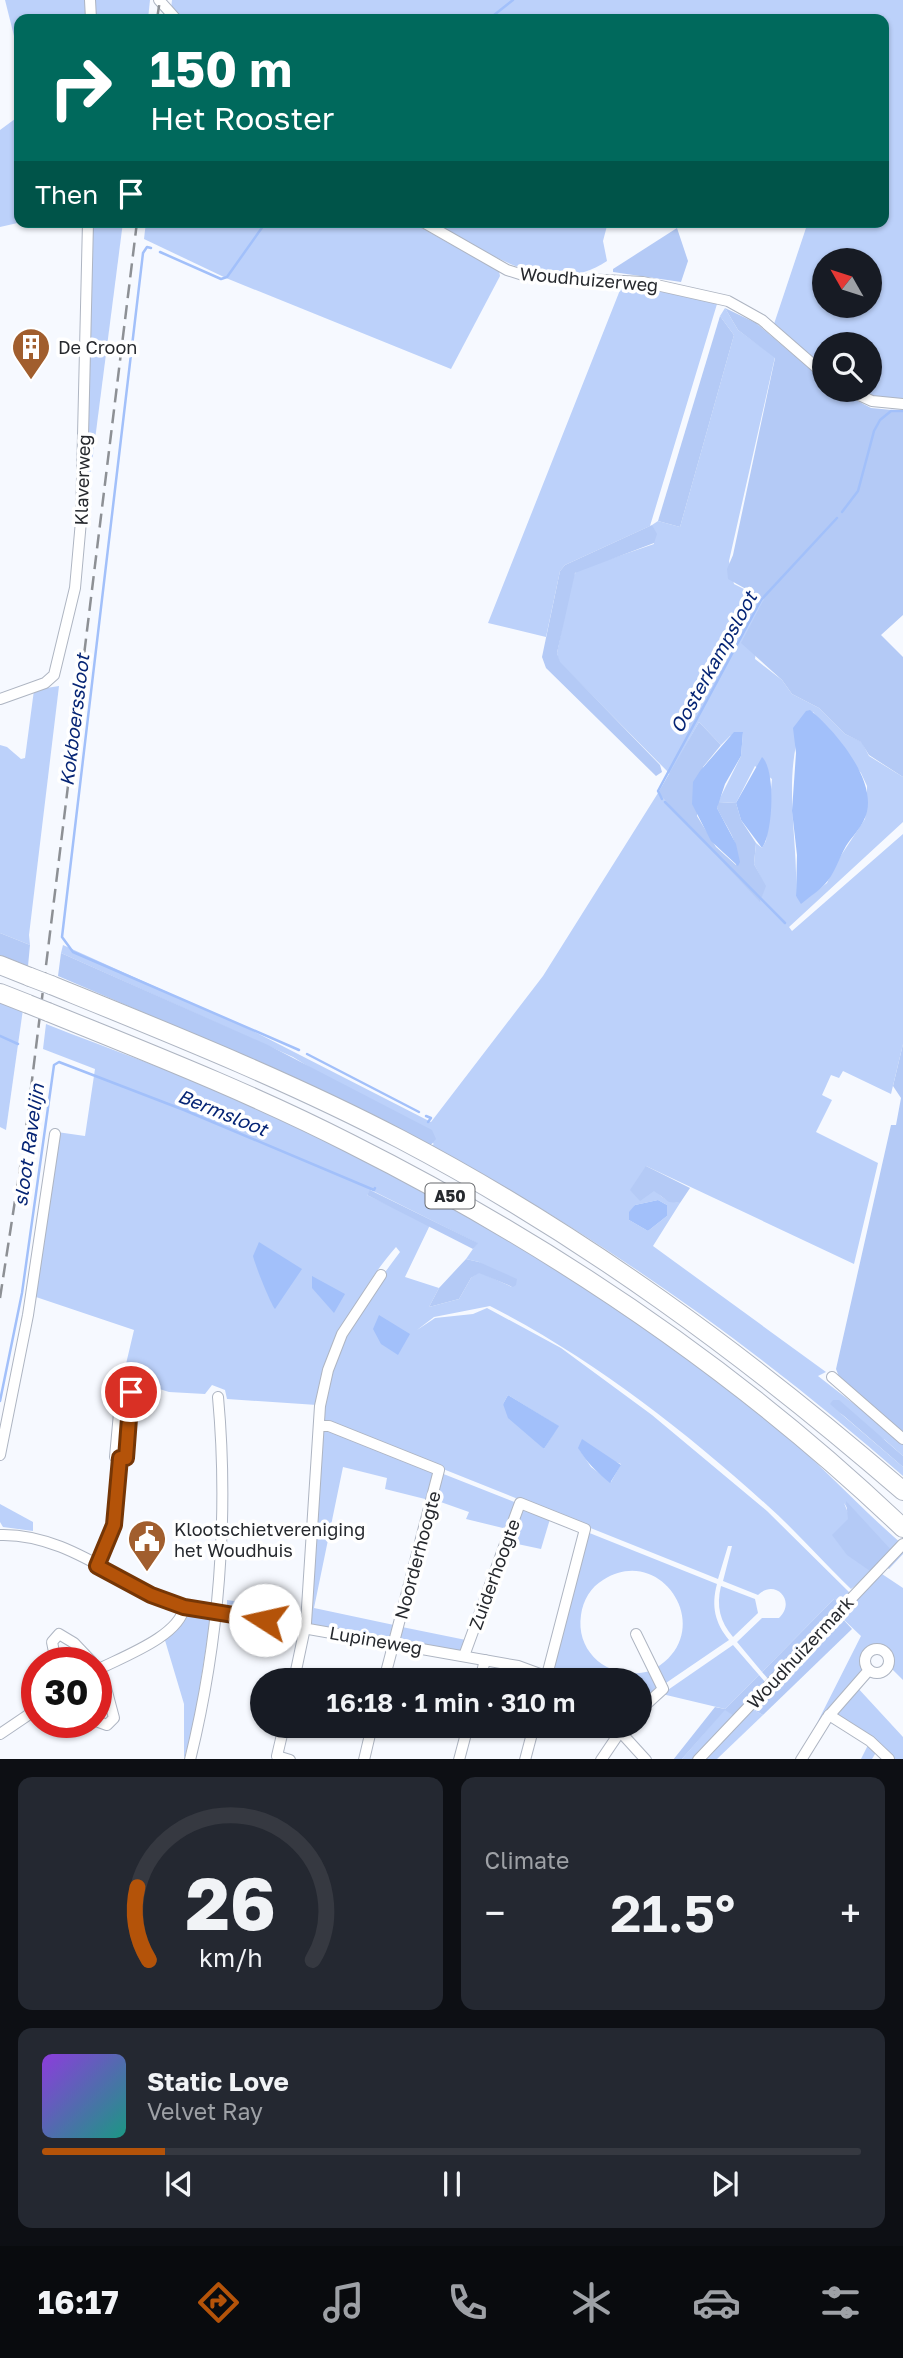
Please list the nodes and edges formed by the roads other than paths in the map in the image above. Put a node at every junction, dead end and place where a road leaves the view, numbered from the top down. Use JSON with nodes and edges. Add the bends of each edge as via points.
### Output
{"nodes":[{"id":1,"x":159,"y":0,"type":"edge"},
{"id":2,"x":172,"y":14,"type":"edge"},
{"id":3,"x":88,"y":228,"type":"edge"},
{"id":4,"x":434,"y":228,"type":"edge"},
{"id":5,"x":812,"y":364,"type":"edge"},
{"id":6,"x":882,"y":402,"type":"edge"},
{"id":7,"x":903,"y":404,"type":"edge"},
{"id":8,"x":0,"y":699,"type":"edge"},
{"id":9,"x":0,"y":965,"type":"edge"},
{"id":10,"x":0,"y":993,"type":"edge"},
{"id":11,"x":55,"y":1134,"type":"dead end"},
{"id":12,"x":381,"y":1275,"type":"dead end"},
{"id":13,"x":832,"y":1377,"type":"dead end"},
{"id":14,"x":218,"y":1396,"type":"dead end"},
{"id":15,"x":320,"y":1426,"type":"junction"},
{"id":16,"x":903,"y":1439,"type":"edge"},
{"id":17,"x":0,"y":1455,"type":"edge"},
{"id":18,"x":120,"y":1458,"type":"junction"},
{"id":19,"x":903,"y":1491,"type":"edge"},
{"id":20,"x":903,"y":1528,"type":"edge"},
{"id":21,"x":0,"y":1535,"type":"edge"},
{"id":22,"x":903,"y":1544,"type":"edge"},
{"id":23,"x":97,"y":1566,"type":"junction"},
{"id":24,"x":184,"y":1607,"type":"junction"},
{"id":25,"x":216,"y":1612,"type":"junction"},
{"id":26,"x":306,"y":1628,"type":"junction"},
{"id":27,"x":636,"y":1634,"type":"dead end"},
{"id":28,"x":394,"y":1643,"type":"junction"},
{"id":29,"x":53,"y":1647,"type":"edge"},
{"id":30,"x":78,"y":1647,"type":"edge"},
{"id":31,"x":464,"y":1656,"type":"junction"},
{"id":32,"x":112,"y":1659,"type":"edge"},
{"id":33,"x":485,"y":1660,"type":"junction"},
{"id":34,"x":297,"y":1668,"type":"edge"},
{"id":35,"x":387,"y":1668,"type":"edge"},
{"id":36,"x":483,"y":1668,"type":"edge"},
{"id":37,"x":512,"y":1668,"type":"edge"},
{"id":38,"x":553,"y":1668,"type":"edge"},
{"id":39,"x":869,"y":1670,"type":"dead end"},
{"id":40,"x":652,"y":1699,"type":"edge"},
{"id":41,"x":829,"y":1715,"type":"junction"},
{"id":42,"x":21,"y":1719,"type":"edge"},
{"id":43,"x":1,"y":1731,"type":"edge"},
{"id":44,"x":281,"y":1738,"type":"edge"},
{"id":45,"x":369,"y":1738,"type":"edge"},
{"id":46,"x":465,"y":1738,"type":"edge"},
{"id":47,"x":531,"y":1738,"type":"edge"},
{"id":48,"x":613,"y":1738,"type":"edge"},
{"id":49,"x":629,"y":1738,"type":"edge"},
{"id":50,"x":190,"y":1759,"type":"edge"},
{"id":51,"x":290,"y":1759,"type":"edge"},
{"id":52,"x":364,"y":1759,"type":"edge"},
{"id":53,"x":459,"y":1759,"type":"edge"},
{"id":54,"x":525,"y":1759,"type":"edge"},
{"id":55,"x":601,"y":1759,"type":"edge"},
{"id":56,"x":646,"y":1759,"type":"edge"},
{"id":57,"x":698,"y":1759,"type":"edge"},
{"id":58,"x":801,"y":1759,"type":"edge"},
{"id":59,"x":889,"y":1759,"type":"edge"}],
"edges":[{"from":1,"to":2,"type":"street"},
{"from":3,"to":8,"type":"street","name":"Klaverweg","via":[[81,521],[75,588],[54,675],[45,683]]},
{"from":4,"to":5,"type":"street","name":"Woudhuizerweg","via":[[526,276],[643,282],[728,301],[762,320]]},
{"from":6,"to":7,"type":"street"},
{"from":9,"to":19,"type":"highway","number":"A50","bridge":true,"via":[[278,1079],[399,1138],[519,1205],[701,1326]]},
{"from":10,"to":20,"type":"highway","number":"A50","bridge":true,"via":[[249,1095],[510,1231],[636,1312],[744,1391]]},
{"from":11,"to":17,"type":"street","via":[[28,1315]]},
{"from":12,"to":15,"type":"street","via":[[336,1349],[320,1406]]},
{"from":13,"to":16,"type":"street"},
{"from":14,"to":25,"type":"street","via":[[222,1447]]},
{"from":15,"to":26,"type":"street"},
{"from":15,"to":28,"type":"street","name":"Noorderhoogte","via":[[439,1471]]},
{"from":18,"to":18,"type":"street","via":[[126,1458],[131,1392],[121,1391],[115,1457]]},
{"from":18,"to":23,"type":"street","via":[[114,1525]]},
{"from":21,"to":23,"type":"street","name":"Lupineweg","via":[[40,1537]]},
{"from":22,"to":57,"type":"street","name":"Woudhuizermark"},
{"from":23,"to":24,"type":"street","name":"Lupineweg"},
{"from":24,"to":25,"type":"street","name":"Lupineweg"},
{"from":24,"to":32,"type":"street","via":[[174,1628]]},
{"from":25,"to":26,"type":"street","name":"Lupineweg"},
{"from":25,"to":50,"type":"street"},
{"from":26,"to":28,"type":"street","name":"Lupineweg"},
{"from":26,"to":34,"type":"street"},
{"from":27,"to":40,"type":"street","via":[[663,1689]]},
{"from":28,"to":31,"type":"street","name":"Lupineweg"},
{"from":28,"to":35,"type":"street"},
{"from":29,"to":30,"type":"street","via":[[59,1634]]},
{"from":31,"to":33,"type":"street","name":"Lupineweg"},
{"from":31,"to":38,"type":"street","name":"Zuiderhoogte","via":[[520,1503],[585,1529]]},
{"from":33,"to":36,"type":"street"},
{"from":33,"to":37,"type":"street","name":"Lupineweg"},
{"from":39,"to":41,"type":"street"},
{"from":41,"to":58,"type":"street"},
{"from":41,"to":59,"type":"street"},
{"from":42,"to":43,"type":"street"},
{"from":44,"to":51,"type":"street","via":[[277,1756]]},
{"from":45,"to":52,"type":"street"},
{"from":46,"to":53,"type":"street"},
{"from":47,"to":54,"type":"street"},
{"from":48,"to":55,"type":"street"},
{"from":49,"to":56,"type":"street"}]}
